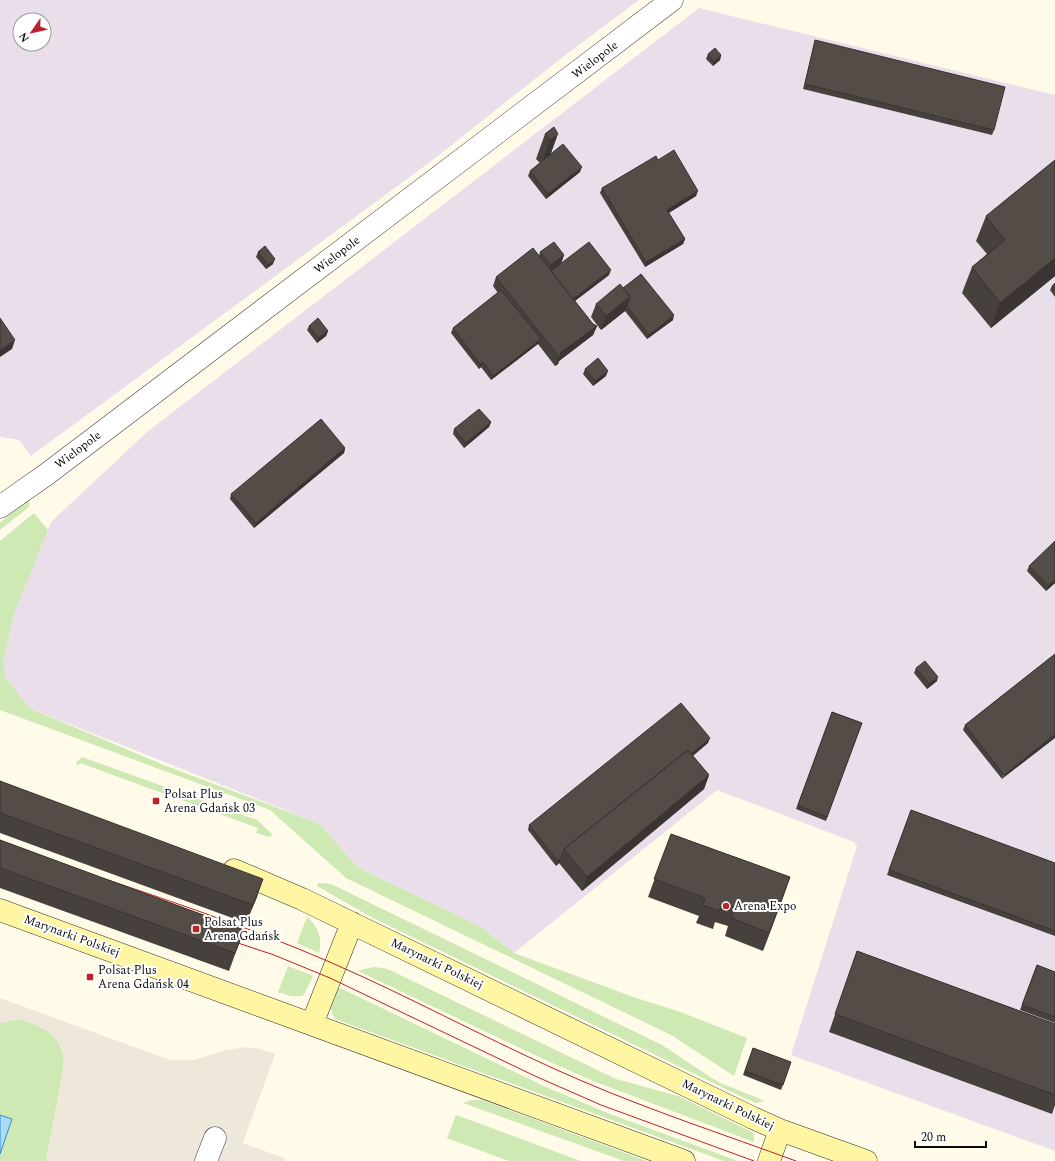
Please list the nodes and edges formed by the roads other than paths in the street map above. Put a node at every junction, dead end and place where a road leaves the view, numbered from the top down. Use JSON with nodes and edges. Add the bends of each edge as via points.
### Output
{"nodes":[{"id":1,"x":672,"y":0,"type":"edge"},
{"id":2,"x":0,"y":507,"type":"edge"},
{"id":3,"x":219,"y":864,"type":"edge"},
{"id":4,"x":0,"y":910,"type":"edge"},
{"id":5,"x":352,"y":923,"type":"junction"},
{"id":6,"x":312,"y":1024,"type":"junction"},
{"id":7,"x":780,"y":1130,"type":"junction"},
{"id":8,"x":215,"y":1138,"type":"dead end"},
{"id":9,"x":206,"y":1161,"type":"edge"},
{"id":10,"x":684,"y":1161,"type":"edge"},
{"id":11,"x":769,"y":1161,"type":"edge"},
{"id":12,"x":866,"y":1161,"type":"edge"}],
"edges":[{"from":1,"to":2,"type":"street","name":"Wielopole","via":[[444,175]]},
{"from":3,"to":5,"type":"main road","name":"Marynarki Polskiej"},
{"from":4,"to":6,"type":"main road","name":"Marynarki Polskiej"},
{"from":5,"to":6,"type":"main road"},
{"from":5,"to":7,"type":"main road","name":"Marynarki Polskiej"},
{"from":6,"to":10,"type":"main road","name":"Marynarki Polskiej"},
{"from":7,"to":11,"type":"main road"},
{"from":7,"to":12,"type":"main road","name":"Marynarki Polskiej"},
{"from":8,"to":9,"type":"street"}]}
